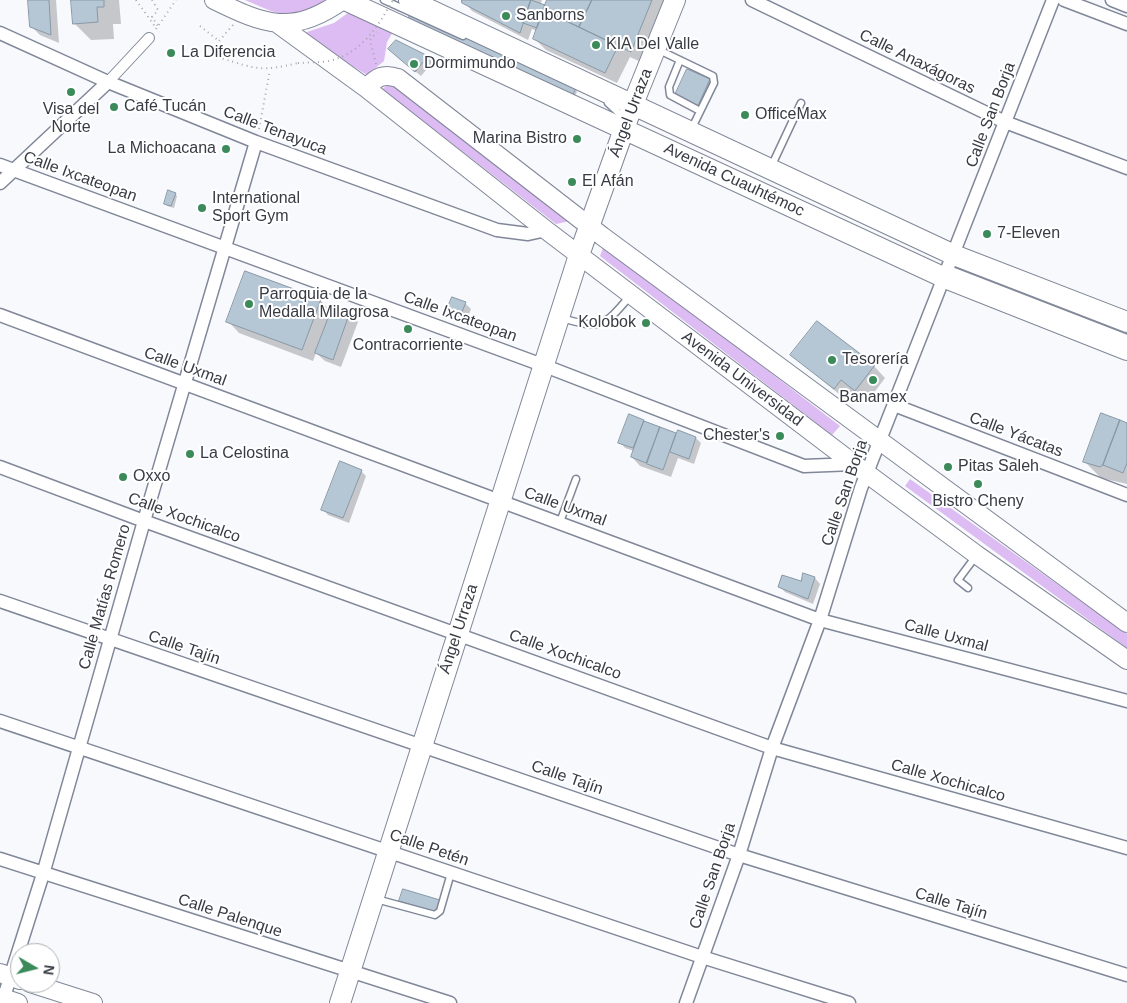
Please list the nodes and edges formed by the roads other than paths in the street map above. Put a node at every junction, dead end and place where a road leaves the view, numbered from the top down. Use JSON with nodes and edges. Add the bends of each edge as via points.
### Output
{"nodes":[{"id":1,"x":214,"y":0,"type":"edge"},
{"id":2,"x":344,"y":0,"type":"edge"},
{"id":3,"x":362,"y":0,"type":"edge"},
{"id":4,"x":384,"y":0,"type":"edge"},
{"id":5,"x":410,"y":0,"type":"edge"},
{"id":6,"x":675,"y":0,"type":"edge"},
{"id":7,"x":752,"y":0,"type":"edge"},
{"id":8,"x":1053,"y":0,"type":"edge"},
{"id":9,"x":1064,"y":0,"type":"edge"},
{"id":10,"x":1112,"y":0,"type":"edge"},
{"id":11,"x":1127,"y":6,"type":"edge"},
{"id":12,"x":278,"y":24,"type":"junction"},
{"id":13,"x":1127,"y":24,"type":"edge"},
{"id":14,"x":0,"y":33,"type":"edge"},
{"id":15,"x":149,"y":38,"type":"road end"},
{"id":16,"x":472,"y":40,"type":"dead end"},
{"id":17,"x":655,"y":48,"type":"junction"},
{"id":18,"x":680,"y":60,"type":"junction"},
{"id":19,"x":108,"y":82,"type":"junction"},
{"id":20,"x":366,"y":88,"type":"junction"},
{"id":21,"x":603,"y":101,"type":"dead end"},
{"id":22,"x":801,"y":103,"type":"dead end"},
{"id":23,"x":700,"y":111,"type":"junction"},
{"id":24,"x":630,"y":120,"type":"junction"},
{"id":25,"x":1006,"y":122,"type":"junction"},
{"id":26,"x":690,"y":132,"type":"junction"},
{"id":27,"x":256,"y":142,"type":"junction"},
{"id":28,"x":0,"y":165,"type":"edge"},
{"id":29,"x":1127,"y":168,"type":"edge"},
{"id":30,"x":14,"y":170,"type":"junction"},
{"id":31,"x":770,"y":170,"type":"junction"},
{"id":32,"x":0,"y":183,"type":"edge"},
{"id":33,"x":589,"y":227,"type":"junction"},
{"id":34,"x":546,"y":230,"type":"junction"},
{"id":35,"x":225,"y":248,"type":"junction"},
{"id":36,"x":579,"y":255,"type":"junction"},
{"id":37,"x":947,"y":267,"type":"junction"},
{"id":38,"x":631,"y":295,"type":"junction"},
{"id":39,"x":0,"y":315,"type":"edge"},
{"id":40,"x":559,"y":318,"type":"junction"},
{"id":41,"x":1127,"y":322,"type":"edge"},
{"id":42,"x":1127,"y":338,"type":"edge"},
{"id":43,"x":1127,"y":350,"type":"edge"},
{"id":44,"x":545,"y":366,"type":"junction"},
{"id":45,"x":185,"y":384,"type":"junction"},
{"id":46,"x":894,"y":405,"type":"junction"},
{"id":47,"x":880,"y":442,"type":"junction"},
{"id":48,"x":0,"y":467,"type":"edge"},
{"id":49,"x":861,"y":468,"type":"junction"},
{"id":50,"x":576,"y":479,"type":"dead end"},
{"id":51,"x":1127,"y":495,"type":"edge"},
{"id":52,"x":501,"y":501,"type":"junction"},
{"id":53,"x":144,"y":521,"type":"junction"},
{"id":54,"x":560,"y":522,"type":"junction"},
{"id":55,"x":977,"y":555,"type":"junction"},
{"id":56,"x":968,"y":588,"type":"dead end"},
{"id":57,"x":0,"y":601,"type":"edge"},
{"id":58,"x":820,"y":620,"type":"junction"},
{"id":59,"x":1127,"y":623,"type":"edge"},
{"id":60,"x":457,"y":633,"type":"junction"},
{"id":61,"x":110,"y":640,"type":"junction"},
{"id":62,"x":1127,"y":660,"type":"edge"},
{"id":63,"x":1127,"y":701,"type":"edge"},
{"id":64,"x":0,"y":721,"type":"edge"},
{"id":65,"x":422,"y":746,"type":"junction"},
{"id":66,"x":80,"y":747,"type":"junction"},
{"id":67,"x":772,"y":748,"type":"junction"},
{"id":68,"x":1127,"y":848,"type":"edge"},
{"id":69,"x":388,"y":850,"type":"junction"},
{"id":70,"x":739,"y":855,"type":"junction"},
{"id":71,"x":0,"y":859,"type":"edge"},
{"id":72,"x":451,"y":873,"type":"junction"},
{"id":73,"x":43,"y":874,"type":"junction"},
{"id":74,"x":373,"y":898,"type":"junction"},
{"id":75,"x":21,"y":943,"type":"edge"},
{"id":76,"x":702,"y":957,"type":"junction"},
{"id":77,"x":350,"y":971,"type":"junction"},
{"id":78,"x":1127,"y":975,"type":"edge"},
{"id":79,"x":10,"y":977,"type":"edge"},
{"id":80,"x":60,"y":993,"type":"edge"},
{"id":81,"x":6,"y":1000,"type":"edge"},
{"id":82,"x":93,"y":1003,"type":"edge"},
{"id":83,"x":340,"y":1003,"type":"edge"},
{"id":84,"x":450,"y":1003,"type":"edge"},
{"id":85,"x":686,"y":1003,"type":"edge"},
{"id":86,"x":849,"y":1003,"type":"edge"}],
"edges":[{"from":1,"to":12,"type":"main road","via":[[242,14]]},
{"from":2,"to":12,"type":"main road","via":[[303,22]]},
{"from":2,"to":24,"type":"main road","name":"Avenida Cuauhtémoc"},
{"from":3,"to":24,"type":"lane","via":[[366,5],[607,117]]},
{"from":4,"to":16,"type":"lane"},
{"from":5,"to":24,"type":"main road","name":"Avenida Cuauhtémoc"},
{"from":6,"to":17,"type":"main road","name":"Ángel Urraza"},
{"from":7,"to":25,"type":"street","name":"Calle Anaxágoras"},
{"from":8,"to":25,"type":"street","name":"Calle San Borja"},
{"from":9,"to":13,"type":"street"},
{"from":10,"to":11,"type":"street"},
{"from":12,"to":20,"type":"main road","name":"Avenida Universidad"},
{"from":14,"to":19,"type":"street","name":"Calle Tenayuca"},
{"from":15,"to":19,"type":"street"},
{"from":17,"to":18,"type":"lane"},
{"from":17,"to":24,"type":"main road","name":"Ángel Urraza"},
{"from":18,"to":23,"type":"lane","via":[[669,87],[670,95]]},
{"from":18,"to":23,"type":"lane","via":[[713,76],[714,83]]},
{"from":19,"to":27,"type":"street","name":"Calle Tenayuca"},
{"from":19,"to":30,"type":"street"},
{"from":20,"to":33,"type":"main road","name":"Avenida Universidad","via":[[378,76],[398,78]]},
{"from":20,"to":34,"type":"main road","name":"Avenida Universidad"},
{"from":21,"to":24,"type":"lane"},
{"from":22,"to":31,"type":"lane"},
{"from":23,"to":26,"type":"lane"},
{"from":24,"to":26,"type":"main road","name":"Avenida Cuauhtémoc"},
{"from":24,"to":33,"type":"main road","name":"Ángel Urraza"},
{"from":24,"to":37,"type":"main road","name":"Avenida Cuauhtémoc"},
{"from":25,"to":29,"type":"street","name":"Calle Anaxágoras"},
{"from":25,"to":37,"type":"street","name":"Calle San Borja"},
{"from":26,"to":31,"type":"main road","name":"Avenida Cuauhtémoc"},
{"from":27,"to":34,"type":"street","name":"Calle Tenayuca","via":[[497,230],[528,234]]},
{"from":27,"to":35,"type":"street","name":"Calle Matías Romero"},
{"from":28,"to":30,"type":"street","name":"Calle Ixcateopan"},
{"from":30,"to":32,"type":"street"},
{"from":30,"to":35,"type":"street","name":"Calle Ixcateopan"},
{"from":31,"to":37,"type":"main road","name":"Avenida Cuauhtémoc"},
{"from":33,"to":36,"type":"main road","name":"Ángel Urraza"},
{"from":33,"to":47,"type":"main road","name":"Avenida Universidad"},
{"from":34,"to":36,"type":"main road","name":"Avenida Universidad"},
{"from":35,"to":44,"type":"street","name":"Calle Ixcateopan"},
{"from":35,"to":45,"type":"street","name":"Calle Matías Romero"},
{"from":36,"to":38,"type":"main road","name":"Avenida Universidad"},
{"from":36,"to":40,"type":"main road","name":"Ángel Urraza"},
{"from":37,"to":41,"type":"main road","name":"Avenida Cuauhtémoc"},
{"from":37,"to":42,"type":"lane"},
{"from":37,"to":43,"type":"main road","name":"Avenida Cuauhtémoc"},
{"from":37,"to":46,"type":"street","name":"Calle San Borja"},
{"from":38,"to":40,"type":"lane","via":[[611,319],[589,326]]},
{"from":38,"to":49,"type":"main road","name":"Avenida Universidad"},
{"from":39,"to":45,"type":"street","name":"Calle Uxmal"},
{"from":40,"to":44,"type":"main road","name":"Ángel Urraza"},
{"from":44,"to":49,"type":"street","name":"Calle Ixcateopan","via":[[804,466]]},
{"from":44,"to":52,"type":"main road","name":"Ángel Urraza"},
{"from":45,"to":52,"type":"street","name":"Calle Uxmal"},
{"from":45,"to":53,"type":"street","name":"Calle Matías Romero"},
{"from":46,"to":47,"type":"street","name":"Calle San Borja"},
{"from":46,"to":51,"type":"street","name":"Calle Yácatas"},
{"from":47,"to":49,"type":"street","name":"Calle San Borja"},
{"from":47,"to":59,"type":"main road","name":"Avenida Universidad"},
{"from":48,"to":53,"type":"street","name":"Calle Xochicalco"},
{"from":49,"to":55,"type":"main road","name":"Avenida Universidad"},
{"from":49,"to":58,"type":"street","name":"Calle San Borja"},
{"from":50,"to":54,"type":"lane"},
{"from":52,"to":54,"type":"street","name":"Calle Uxmal"},
{"from":52,"to":60,"type":"main road","name":"Ángel Urraza"},
{"from":53,"to":60,"type":"street","name":"Calle Xochicalco"},
{"from":53,"to":61,"type":"street","name":"Calle Matías Romero"},
{"from":54,"to":58,"type":"street","name":"Calle Uxmal"},
{"from":55,"to":56,"type":"lane","via":[[958,580]]},
{"from":55,"to":62,"type":"main road","name":"Avenida Universidad"},
{"from":57,"to":61,"type":"street","name":"Calle Tajín"},
{"from":58,"to":63,"type":"street","name":"Calle Uxmal"},
{"from":58,"to":67,"type":"street","name":"Calle San Borja"},
{"from":60,"to":65,"type":"main road","name":"Ángel Urraza"},
{"from":60,"to":67,"type":"street","name":"Calle Xochicalco"},
{"from":61,"to":65,"type":"street","name":"Calle Tajín"},
{"from":61,"to":66,"type":"street","name":"Calle Matías Romero"},
{"from":64,"to":66,"type":"street","name":"Calle Petén"},
{"from":65,"to":69,"type":"main road","name":"Ángel Urraza"},
{"from":65,"to":70,"type":"street","name":"Calle Tajín"},
{"from":66,"to":69,"type":"street","name":"Calle Petén"},
{"from":66,"to":73,"type":"street","name":"Calle Matías Romero"},
{"from":67,"to":68,"type":"street","name":"Calle Xochicalco"},
{"from":67,"to":70,"type":"street","name":"Calle San Borja"},
{"from":69,"to":72,"type":"street","name":"Calle Petén"},
{"from":69,"to":74,"type":"main road","name":"Ángel Urraza"},
{"from":70,"to":76,"type":"street","name":"Calle San Borja"},
{"from":70,"to":78,"type":"street","name":"Calle Tajín"},
{"from":71,"to":73,"type":"street","name":"Calle Palenque"},
{"from":72,"to":74,"type":"lane","via":[[440,911],[435,916]]},
{"from":72,"to":76,"type":"street","name":"Calle Petén"},
{"from":73,"to":75,"type":"street","name":"Calle Matías Romero"},
{"from":73,"to":77,"type":"street","name":"Calle Palenque"},
{"from":74,"to":77,"type":"main road","name":"Ángel Urraza"},
{"from":76,"to":85,"type":"street","name":"Calle San Borja"},
{"from":76,"to":86,"type":"street","name":"Calle Petén"},
{"from":77,"to":83,"type":"main road","name":"Ángel Urraza"},
{"from":77,"to":84,"type":"street","name":"Calle Palenque"},
{"from":79,"to":81,"type":"street","name":"Calle Matías Romero"},
{"from":80,"to":82,"type":"main road"}]}
